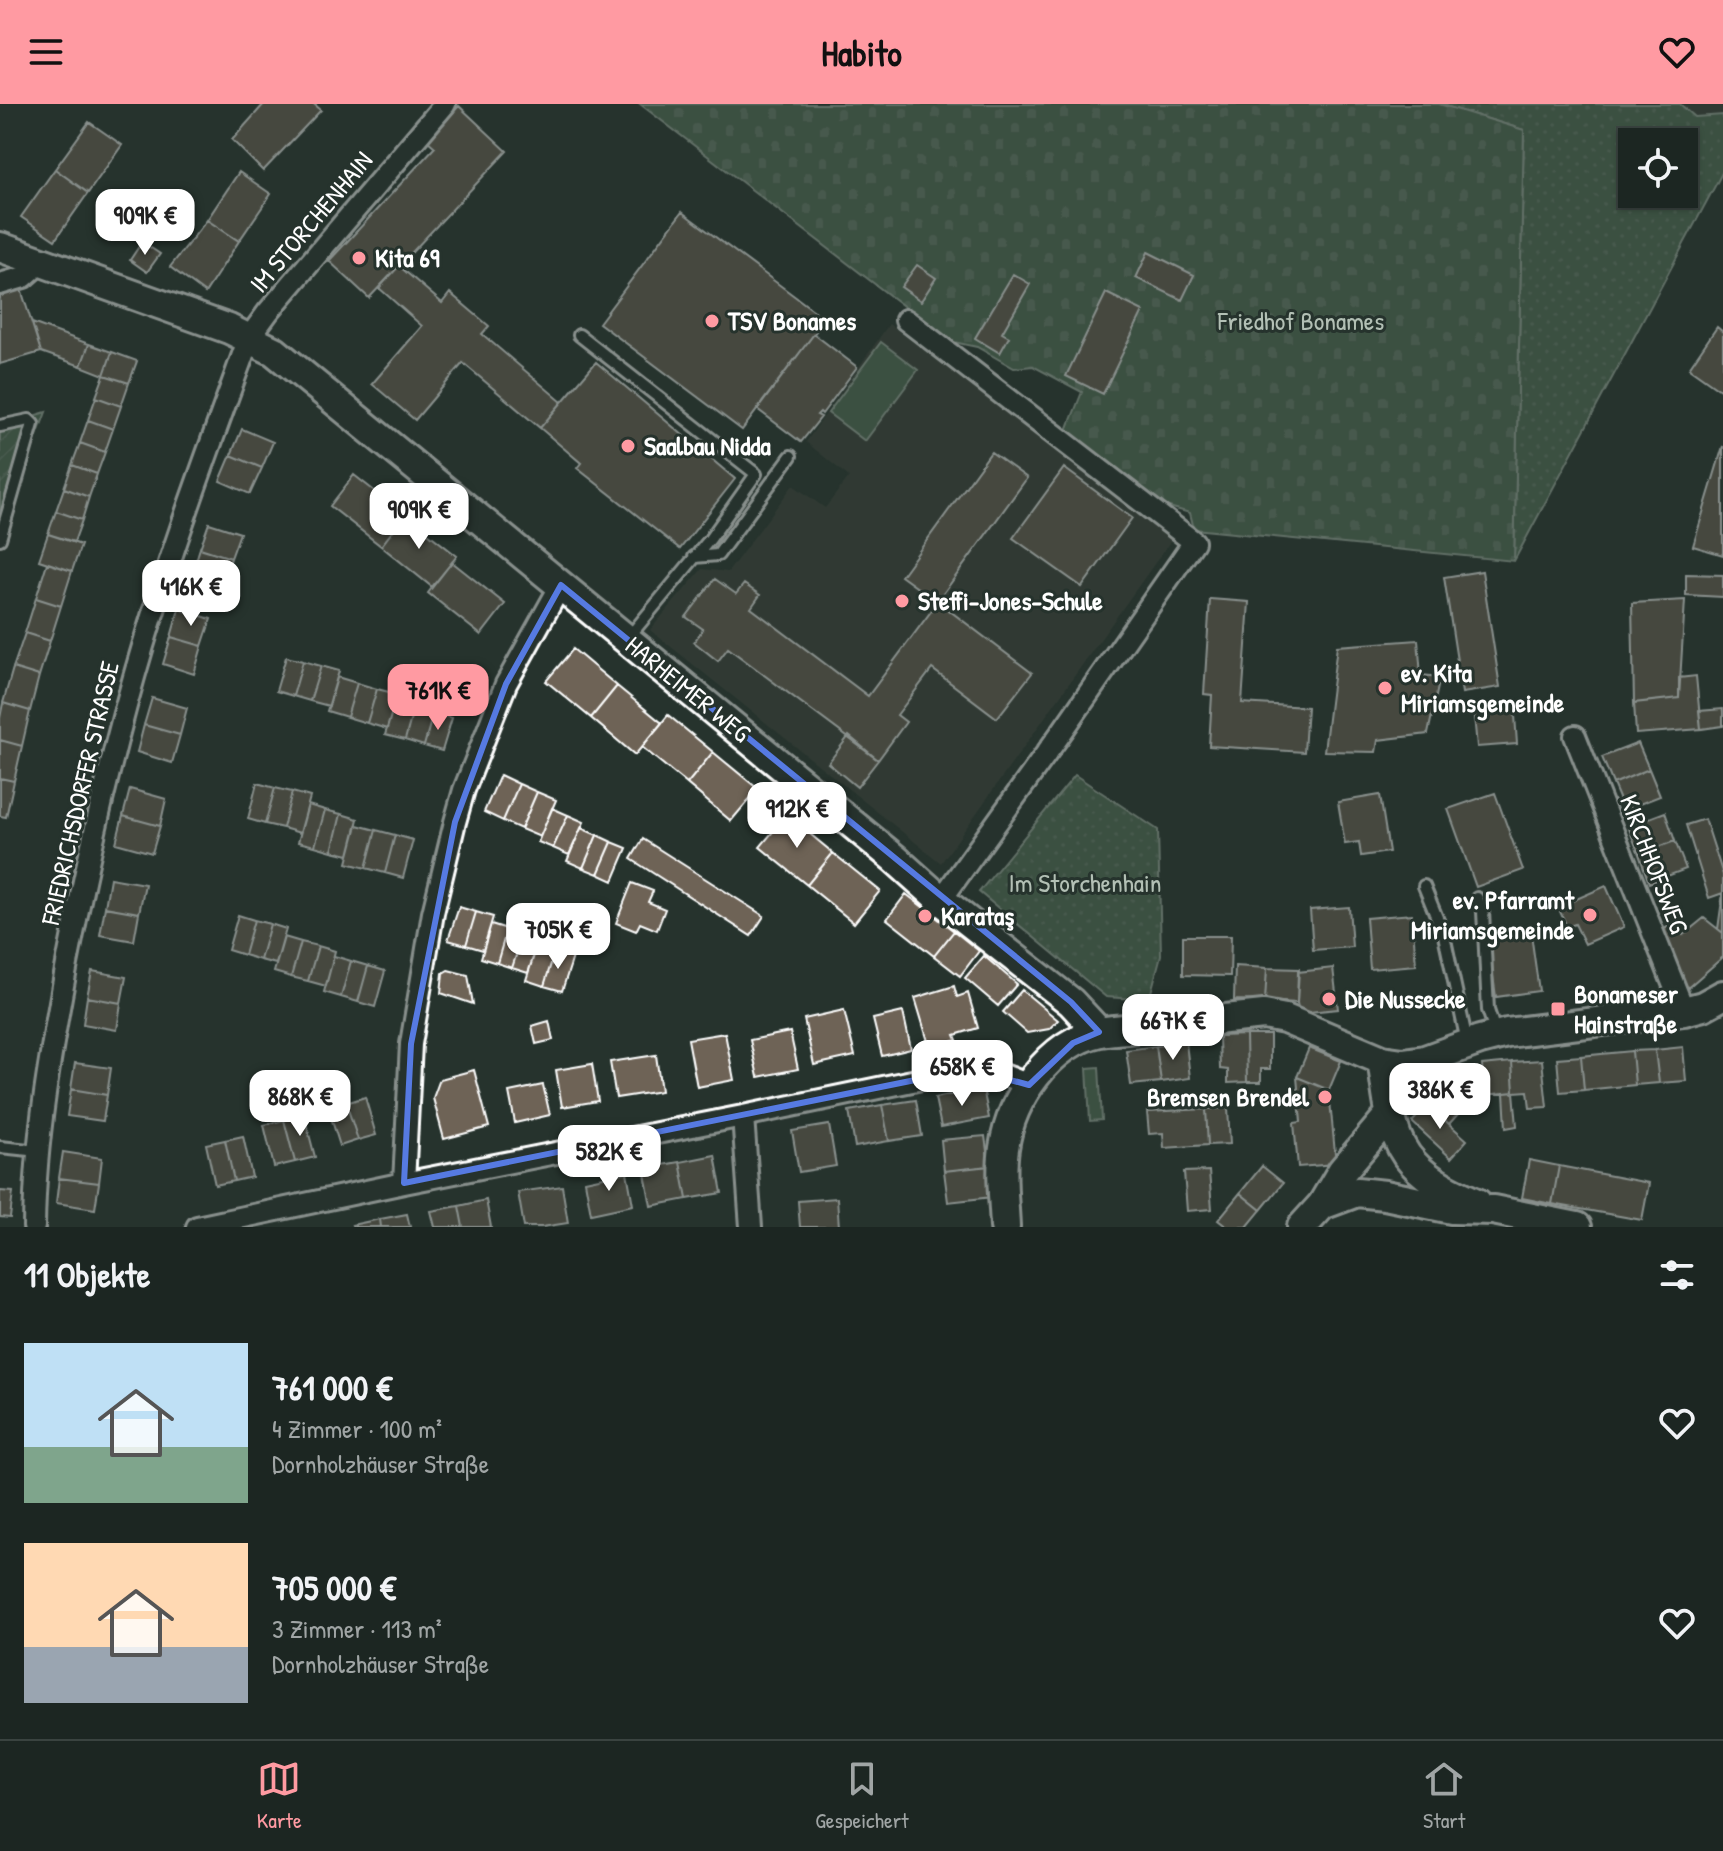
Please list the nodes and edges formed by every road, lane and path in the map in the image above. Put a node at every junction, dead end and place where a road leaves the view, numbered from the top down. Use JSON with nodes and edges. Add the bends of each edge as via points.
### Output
{"nodes":[{"id":1,"x":445,"y":104,"type":"edge"},
{"id":2,"x":0,"y":247,"type":"edge"},
{"id":3,"x":41,"y":262,"type":"junction"},
{"id":4,"x":0,"y":284,"type":"edge"},
{"id":5,"x":906,"y":320,"type":"dead end"},
{"id":6,"x":579,"y":335,"type":"dead end"},
{"id":7,"x":249,"y":338,"type":"junction"},
{"id":8,"x":0,"y":426,"type":"edge"},
{"id":9,"x":791,"y":456,"type":"dead end"},
{"id":10,"x":0,"y":539,"type":"edge"},
{"id":11,"x":694,"y":557,"type":"junction"},
{"id":12,"x":561,"y":585,"type":"junction"},
{"id":13,"x":627,"y":639,"type":"junction"},
{"id":14,"x":1575,"y":736,"type":"dead end"},
{"id":15,"x":1424,"y":886,"type":"dead end"},
{"id":16,"x":1477,"y":898,"type":"dead end"},
{"id":17,"x":941,"y":900,"type":"junction"},
{"id":18,"x":1723,"y":995,"type":"edge"},
{"id":19,"x":1684,"y":1011,"type":"junction"},
{"id":20,"x":1099,"y":1032,"type":"junction"},
{"id":21,"x":1496,"y":1036,"type":"junction"},
{"id":22,"x":1468,"y":1044,"type":"junction"},
{"id":23,"x":1382,"y":1060,"type":"junction"},
{"id":24,"x":1029,"y":1085,"type":"junction"},
{"id":25,"x":1391,"y":1113,"type":"junction"},
{"id":26,"x":743,"y":1116,"type":"junction"},
{"id":27,"x":0,"y":1147,"type":"edge"},
{"id":28,"x":39,"y":1151,"type":"junction"},
{"id":29,"x":404,"y":1183,"type":"junction"},
{"id":30,"x":1322,"y":1205,"type":"junction"},
{"id":31,"x":1493,"y":1210,"type":"junction"},
{"id":32,"x":260,"y":1221,"type":"edge"},
{"id":33,"x":34,"y":1227,"type":"edge"},
{"id":34,"x":197,"y":1227,"type":"edge"},
{"id":35,"x":751,"y":1227,"type":"edge"},
{"id":36,"x":1005,"y":1227,"type":"edge"},
{"id":37,"x":1302,"y":1227,"type":"edge"},
{"id":38,"x":1577,"y":1227,"type":"edge"}],
"edges":[{"from":1,"to":7,"type":"street","name":"IM STORCHENHAIN"},
{"from":2,"to":3,"type":"street","name":"HARHEIMER WEG"},
{"from":3,"to":4,"type":"street","via":[[24,277]]},
{"from":3,"to":7,"type":"street","name":"HARHEIMER WEG"},
{"from":5,"to":17,"type":"street","via":[[1194,542]]},
{"from":6,"to":11,"type":"lane","via":[[756,474]]},
{"from":7,"to":12,"type":"street","name":"HARHEIMER WEG","via":[[295,367]]},
{"from":7,"to":28,"type":"street","name":"FRIEDRICHSDORFER STRASSE","via":[[168,565],[107,779],[60,1002]]},
{"from":8,"to":10,"type":"lane","via":[[29,420],[33,424]]},
{"from":9,"to":11,"type":"lane","via":[[718,555]]},
{"from":11,"to":13,"type":"lane"},
{"from":12,"to":13,"type":"street","name":"HARHEIMER WEG"},
{"from":12,"to":29,"type":"street","via":[[506,684],[458,812],[433,913],[411,1044]]},
{"from":13,"to":17,"type":"street","name":"HARHEIMER WEG"},
{"from":14,"to":19,"type":"street","name":"KIRCHHOFSWEG"},
{"from":15,"to":22,"type":"lane","via":[[1444,935]]},
{"from":16,"to":21,"type":"lane","via":[[1483,911],[1488,1010]]},
{"from":17,"to":20,"type":"street","name":"HARHEIMER WEG","via":[[1071,1002]]},
{"from":18,"to":19,"type":"street"},
{"from":19,"to":21,"type":"street"},
{"from":20,"to":23,"type":"street","via":[[1264,1015]]},
{"from":20,"to":24,"type":"street","via":[[1073,1043]]},
{"from":21,"to":22,"type":"street"},
{"from":22,"to":23,"type":"street","via":[[1425,1060]]},
{"from":23,"to":25,"type":"street"},
{"from":24,"to":26,"type":"street","via":[[986,1068],[970,1069]]},
{"from":24,"to":36,"type":"street","via":[[1004,1146]]},
{"from":25,"to":30,"type":"street","via":[[1342,1171]]},
{"from":25,"to":31,"type":"street","via":[[1411,1162],[1446,1189]]},
{"from":26,"to":29,"type":"street"},
{"from":26,"to":35,"type":"street"},
{"from":27,"to":28,"type":"lane"},
{"from":28,"to":33,"type":"street","name":"FRIEDRICHSDORFER STRASSE"},
{"from":29,"to":32,"type":"street"},
{"from":30,"to":31,"type":"street","via":[[1357,1192],[1452,1209]]},
{"from":30,"to":37,"type":"street"},
{"from":31,"to":38,"type":"street"},
{"from":32,"to":34,"type":"street"}]}
